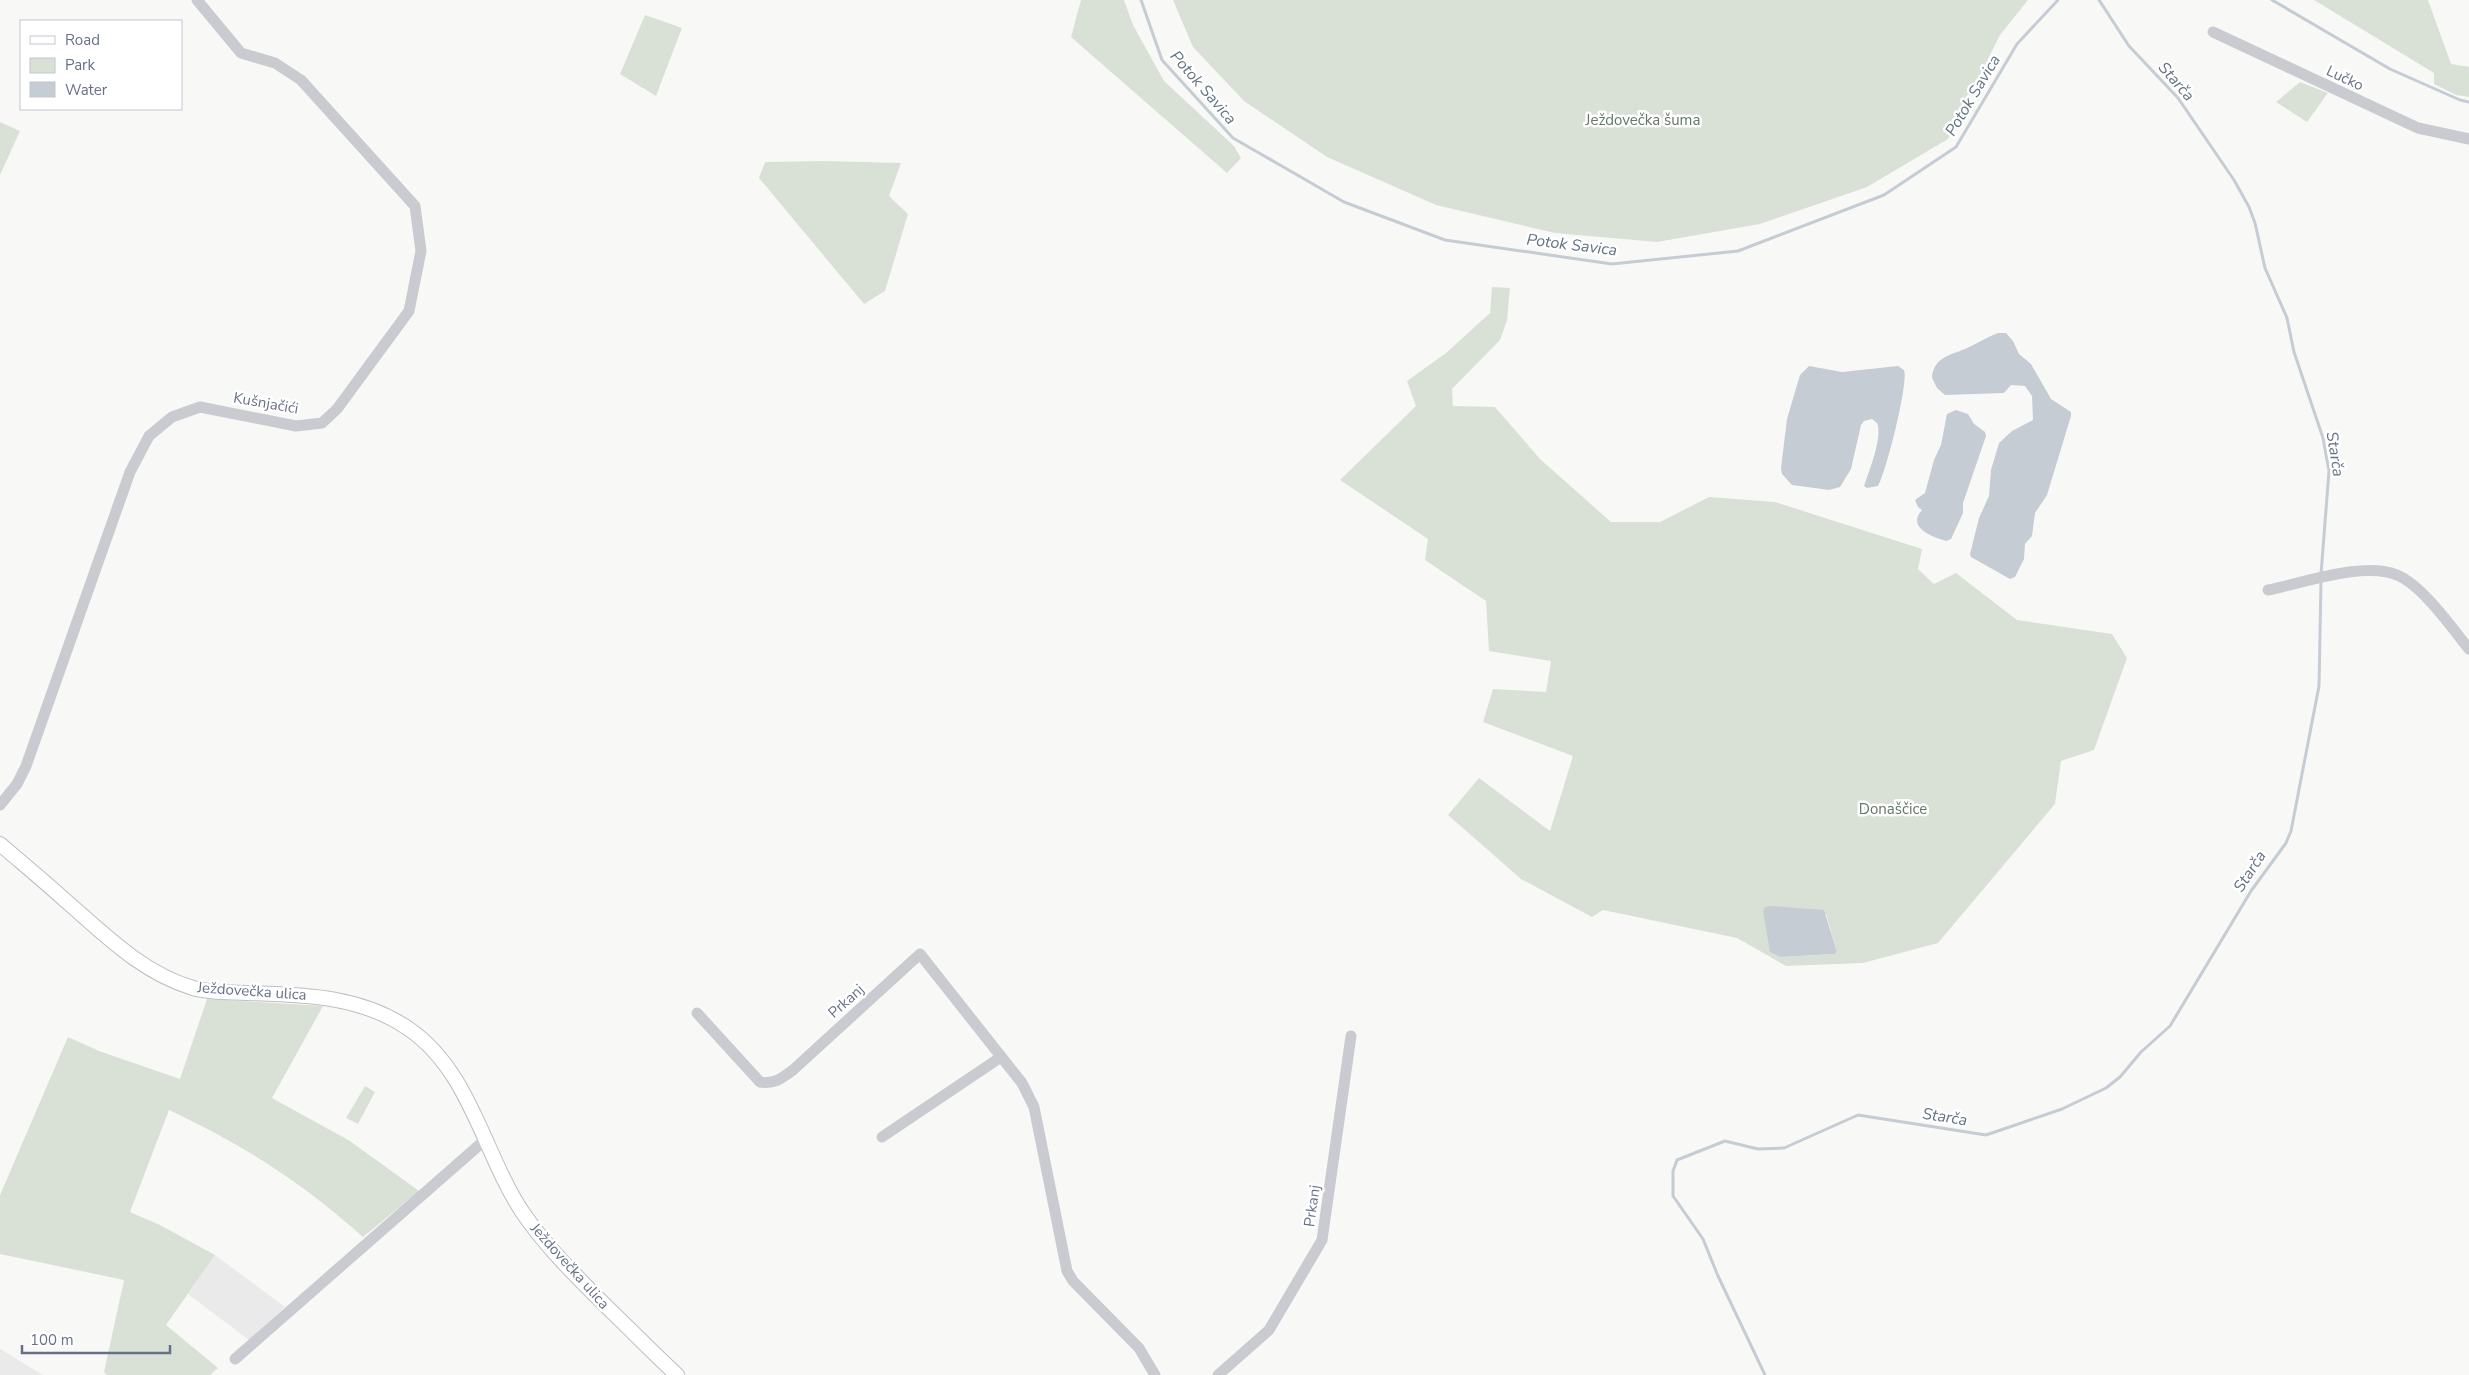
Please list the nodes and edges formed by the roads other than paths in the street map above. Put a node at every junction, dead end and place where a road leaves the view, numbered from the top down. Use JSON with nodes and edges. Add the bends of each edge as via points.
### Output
{"nodes":[{"id":1,"x":197,"y":0,"type":"edge"},
{"id":2,"x":2213,"y":32,"type":"dead end"},
{"id":3,"x":2469,"y":139,"type":"edge"},
{"id":4,"x":2268,"y":590,"type":"dead end"},
{"id":5,"x":2469,"y":649,"type":"edge"},
{"id":6,"x":0,"y":806,"type":"edge"},
{"id":7,"x":0,"y":844,"type":"edge"},
{"id":8,"x":697,"y":1013,"type":"dead end"},
{"id":9,"x":1351,"y":1036,"type":"dead end"},
{"id":10,"x":1001,"y":1057,"type":"junction"},
{"id":11,"x":882,"y":1137,"type":"dead end"},
{"id":12,"x":485,"y":1140,"type":"junction"},
{"id":13,"x":235,"y":1359,"type":"dead end"},
{"id":14,"x":677,"y":1375,"type":"edge"},
{"id":15,"x":1154,"y":1375,"type":"edge"},
{"id":16,"x":1218,"y":1375,"type":"edge"}],
"edges":[{"from":1,"to":6,"type":"street","name":"Kušnjačići","via":[[241,53],[275,63],[301,80],[415,206],[421,251],[409,311],[337,409],[322,423],[296,426],[200,407],[172,417],[149,436],[130,472],[26,766]]},
{"from":2,"to":3,"type":"street","name":"Lučko","via":[[2418,128]]},
{"from":4,"to":5,"type":"street","via":[[2358,571],[2398,575],[2438,610]]},
{"from":7,"to":12,"type":"main road","name":"Ježdovečka ulica","via":[[123,950],[168,978],[211,991],[336,998],[409,1029],[454,1076]]},
{"from":8,"to":10,"type":"street","name":"Prkanj","via":[[760,1082],[771,1084],[793,1070],[920,954]]},
{"from":9,"to":16,"type":"street","name":"Prkanj","via":[[1322,1240],[1269,1330]]},
{"from":10,"to":11,"type":"street"},
{"from":10,"to":15,"type":"street","name":"Prkanj","via":[[1022,1084],[1034,1107],[1067,1271],[1139,1348]]},
{"from":12,"to":13,"type":"street"},
{"from":12,"to":14,"type":"main road","name":"Ježdovečka ulica","via":[[533,1226],[581,1282]]}]}
